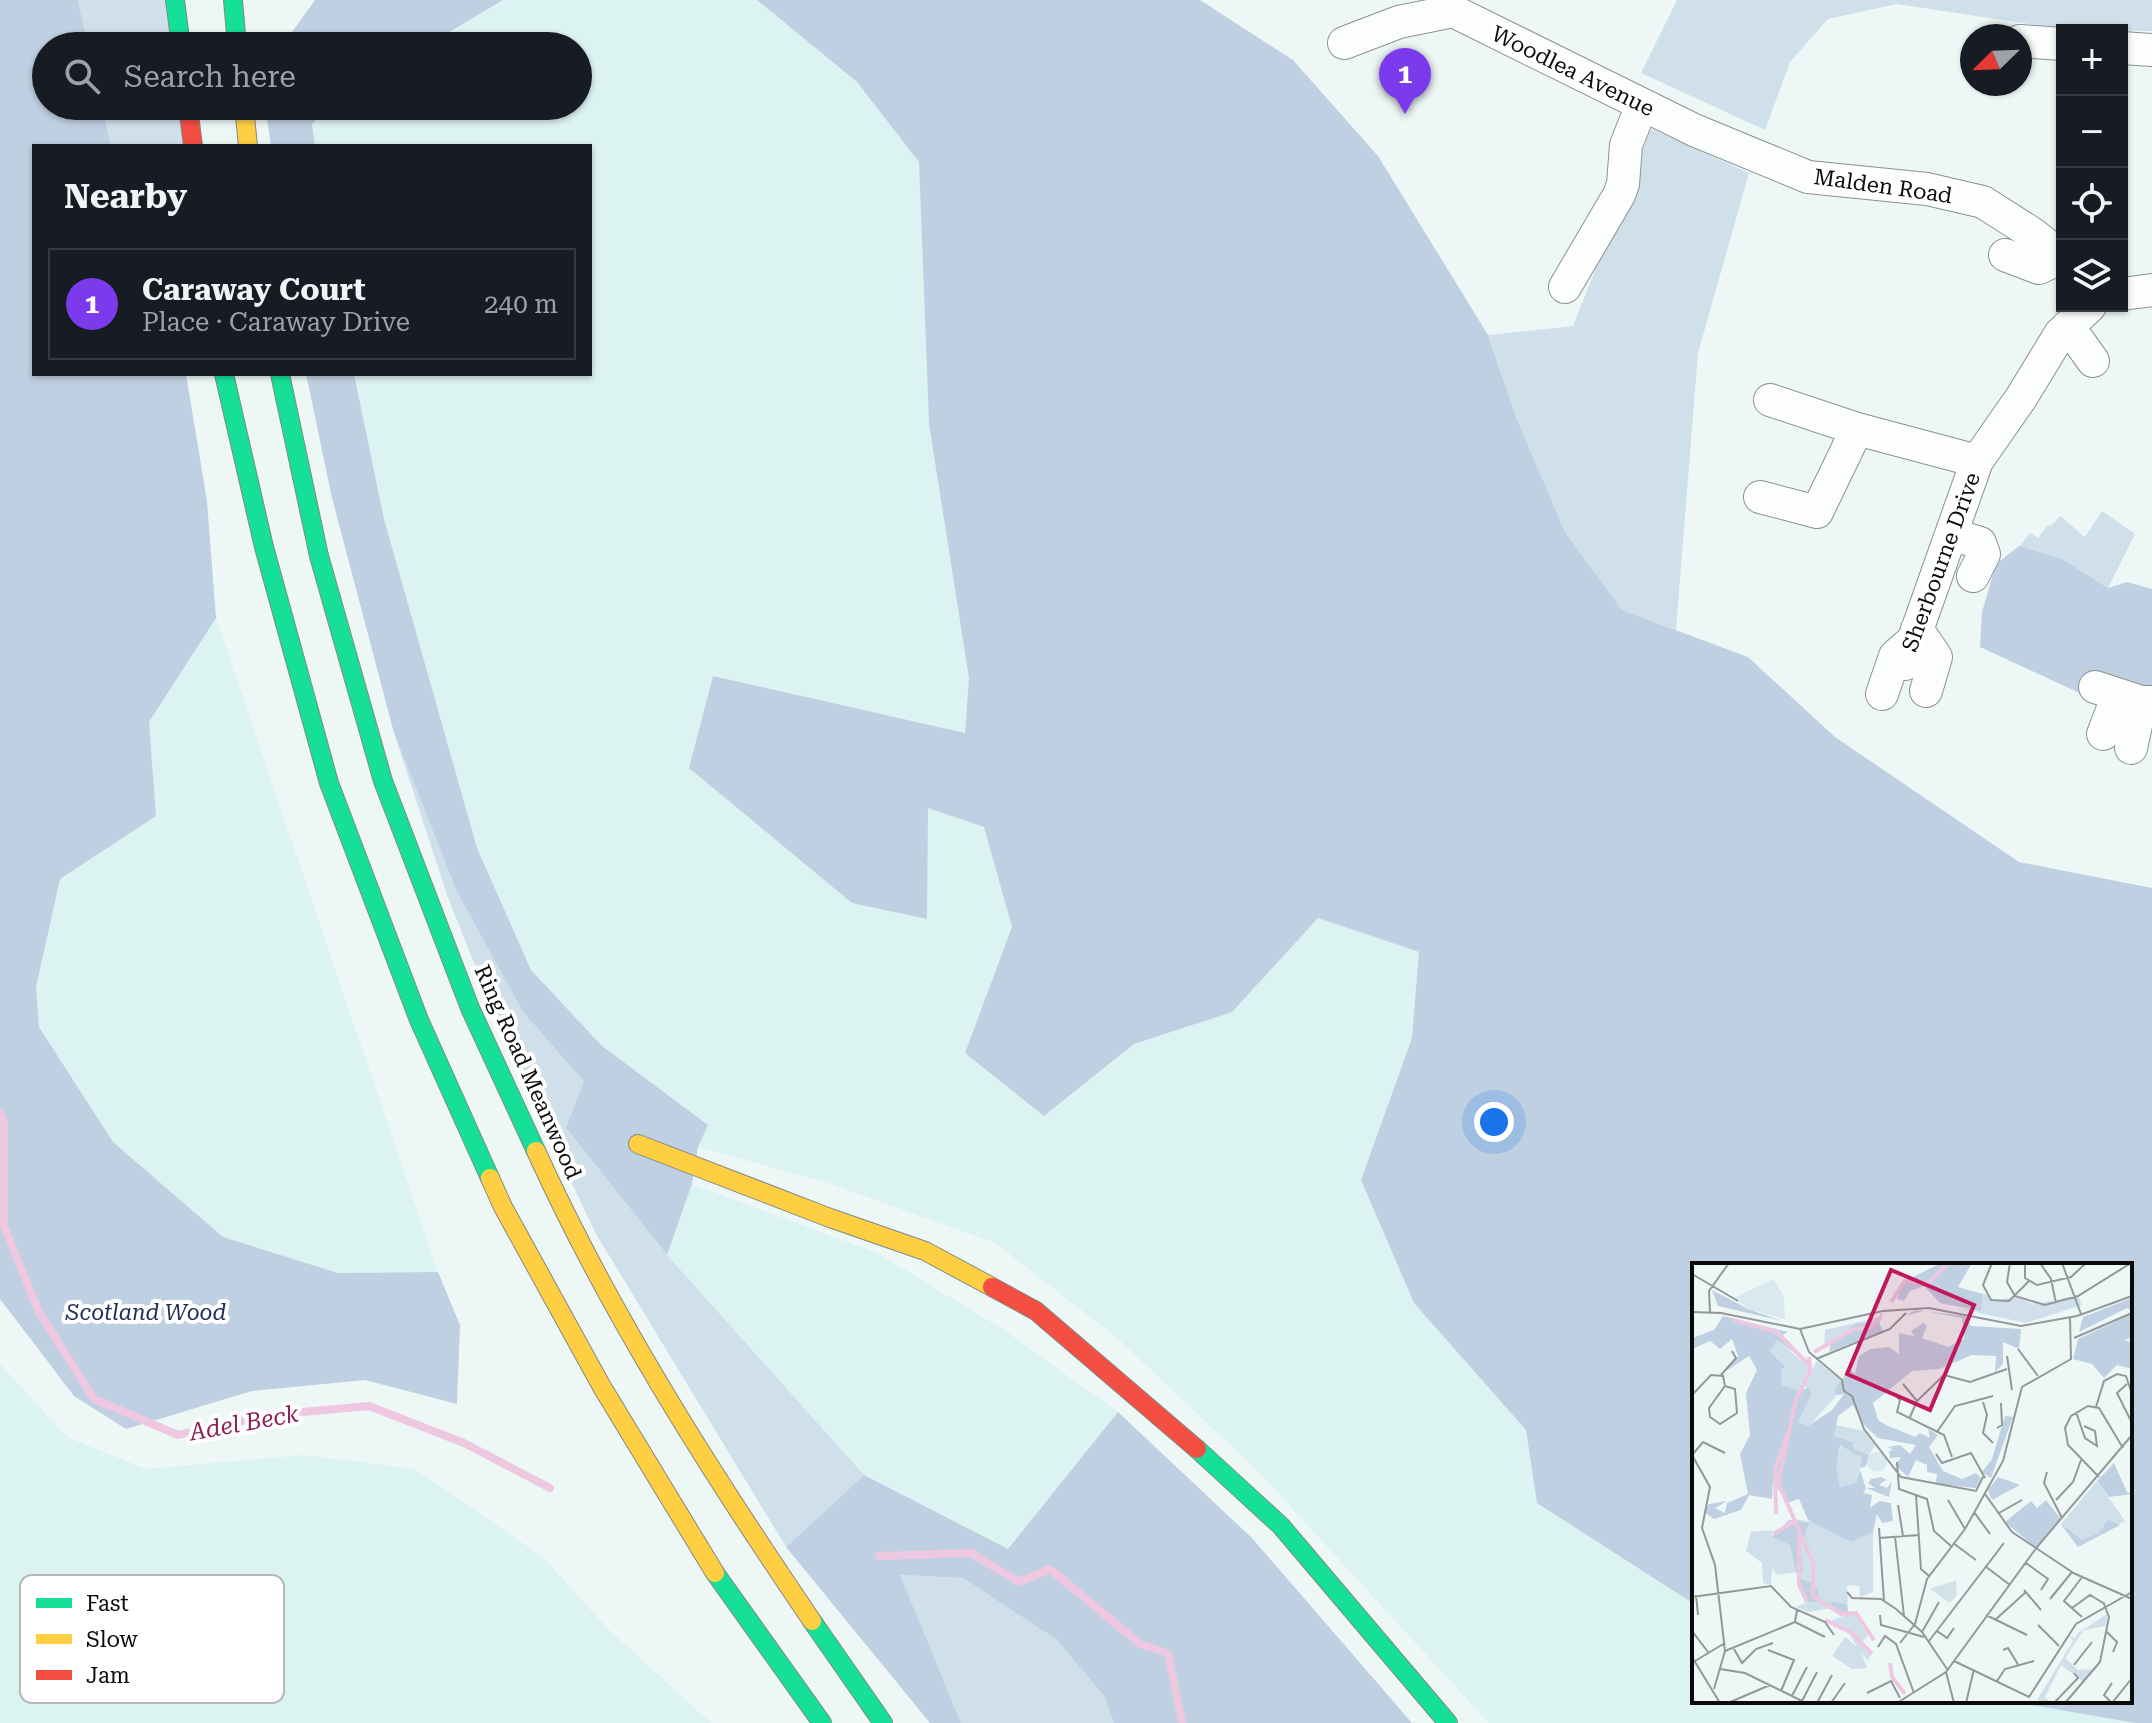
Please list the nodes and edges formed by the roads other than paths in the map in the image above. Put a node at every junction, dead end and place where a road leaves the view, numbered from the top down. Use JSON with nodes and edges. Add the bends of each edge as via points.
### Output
{"nodes":[{"id":1,"x":175,"y":0,"type":"edge"},
{"id":2,"x":233,"y":0,"type":"edge"},
{"id":3,"x":1454,"y":5,"type":"edge"},
{"id":4,"x":179,"y":32,"type":"edge"},
{"id":5,"x":236,"y":32,"type":"edge"},
{"id":6,"x":2032,"y":42,"type":"edge"},
{"id":7,"x":1344,"y":43,"type":"dead end"},
{"id":8,"x":2056,"y":44,"type":"edge"},
{"id":9,"x":2128,"y":48,"type":"edge"},
{"id":10,"x":2152,"y":50,"type":"edge"},
{"id":11,"x":1642,"y":105,"type":"junction"},
{"id":12,"x":190,"y":120,"type":"edge"},
{"id":13,"x":245,"y":120,"type":"edge"},
{"id":14,"x":1694,"y":130,"type":"joint"},
{"id":15,"x":193,"y":144,"type":"edge"},
{"id":16,"x":248,"y":144,"type":"edge"},
{"id":17,"x":2056,"y":252,"type":"edge"},
{"id":18,"x":2005,"y":255,"type":"dead end"},
{"id":19,"x":2056,"y":260,"type":"edge"},
{"id":20,"x":1565,"y":287,"type":"dead end"},
{"id":21,"x":2152,"y":290,"type":"edge"},
{"id":22,"x":2128,"y":293,"type":"edge"},
{"id":23,"x":2079,"y":316,"type":"edge"},
{"id":24,"x":2093,"y":361,"type":"dead end"},
{"id":25,"x":224,"y":376,"type":"edge"},
{"id":26,"x":280,"y":376,"type":"edge"},
{"id":27,"x":1770,"y":400,"type":"dead end"},
{"id":28,"x":1857,"y":429,"type":"junction"},
{"id":29,"x":1977,"y":461,"type":"junction"},
{"id":30,"x":1760,"y":497,"type":"dead end"},
{"id":31,"x":1951,"y":534,"type":"junction"},
{"id":32,"x":1973,"y":576,"type":"dead end"},
{"id":33,"x":1911,"y":644,"type":"junction"},
{"id":34,"x":1926,"y":691,"type":"dead end"},
{"id":35,"x":1882,"y":694,"type":"dead end"},
{"id":36,"x":2126,"y":696,"type":"edge"},
{"id":37,"x":2117,"y":741,"type":"dead end"},
{"id":38,"x":638,"y":1144,"type":"dead end"},
{"id":39,"x":822,"y":1723,"type":"edge"},
{"id":40,"x":883,"y":1723,"type":"edge"},
{"id":41,"x":1448,"y":1723,"type":"edge"}],
"edges":[{"from":1,"to":4,"type":"main road"},
{"from":2,"to":5,"type":"main road"},
{"from":3,"to":7,"type":"street"},
{"from":3,"to":11,"type":"street","name":"Woodlea Avenue"},
{"from":6,"to":8,"type":"street"},
{"from":9,"to":10,"type":"street"},
{"from":11,"to":14,"type":"street","name":"Woodlea Avenue"},
{"from":11,"to":20,"type":"street","via":[[1626,145],[1619,195]]},
{"from":12,"to":15,"type":"main road"},
{"from":13,"to":16,"type":"main road"},
{"from":14,"to":17,"type":"street","name":"Malden Road","via":[[1808,177],[1927,189],[1983,202]]},
{"from":18,"to":19,"type":"street","via":[[2039,268]]},
{"from":21,"to":22,"type":"street"},
{"from":23,"to":24,"type":"street"},
{"from":23,"to":29,"type":"street","name":"Sherbourne Drive","via":[[2060,334]]},
{"from":25,"to":39,"type":"main road","via":[[264,547],[329,783],[419,1020],[503,1207],[602,1387],[716,1574]]},
{"from":26,"to":40,"type":"main road","name":"Ring Road Meanwood","via":[[319,556],[383,781],[470,1008],[553,1189],[650,1369]]},
{"from":27,"to":28,"type":"street"},
{"from":28,"to":29,"type":"street"},
{"from":28,"to":30,"type":"street","via":[[1817,512]]},
{"from":29,"to":31,"type":"street","name":"Sherbourne Drive"},
{"from":31,"to":32,"type":"street","via":[[1980,543],[1984,554]]},
{"from":31,"to":33,"type":"street","name":"Sherbourne Drive"},
{"from":33,"to":34,"type":"street","via":[[1936,657]]},
{"from":33,"to":35,"type":"street","name":"Sherbourne Drive","via":[[1895,656]]},
{"from":36,"to":37,"type":"street"},
{"from":38,"to":41,"type":"main road","via":[[925,1251],[1036,1311],[1281,1526]]}]}
